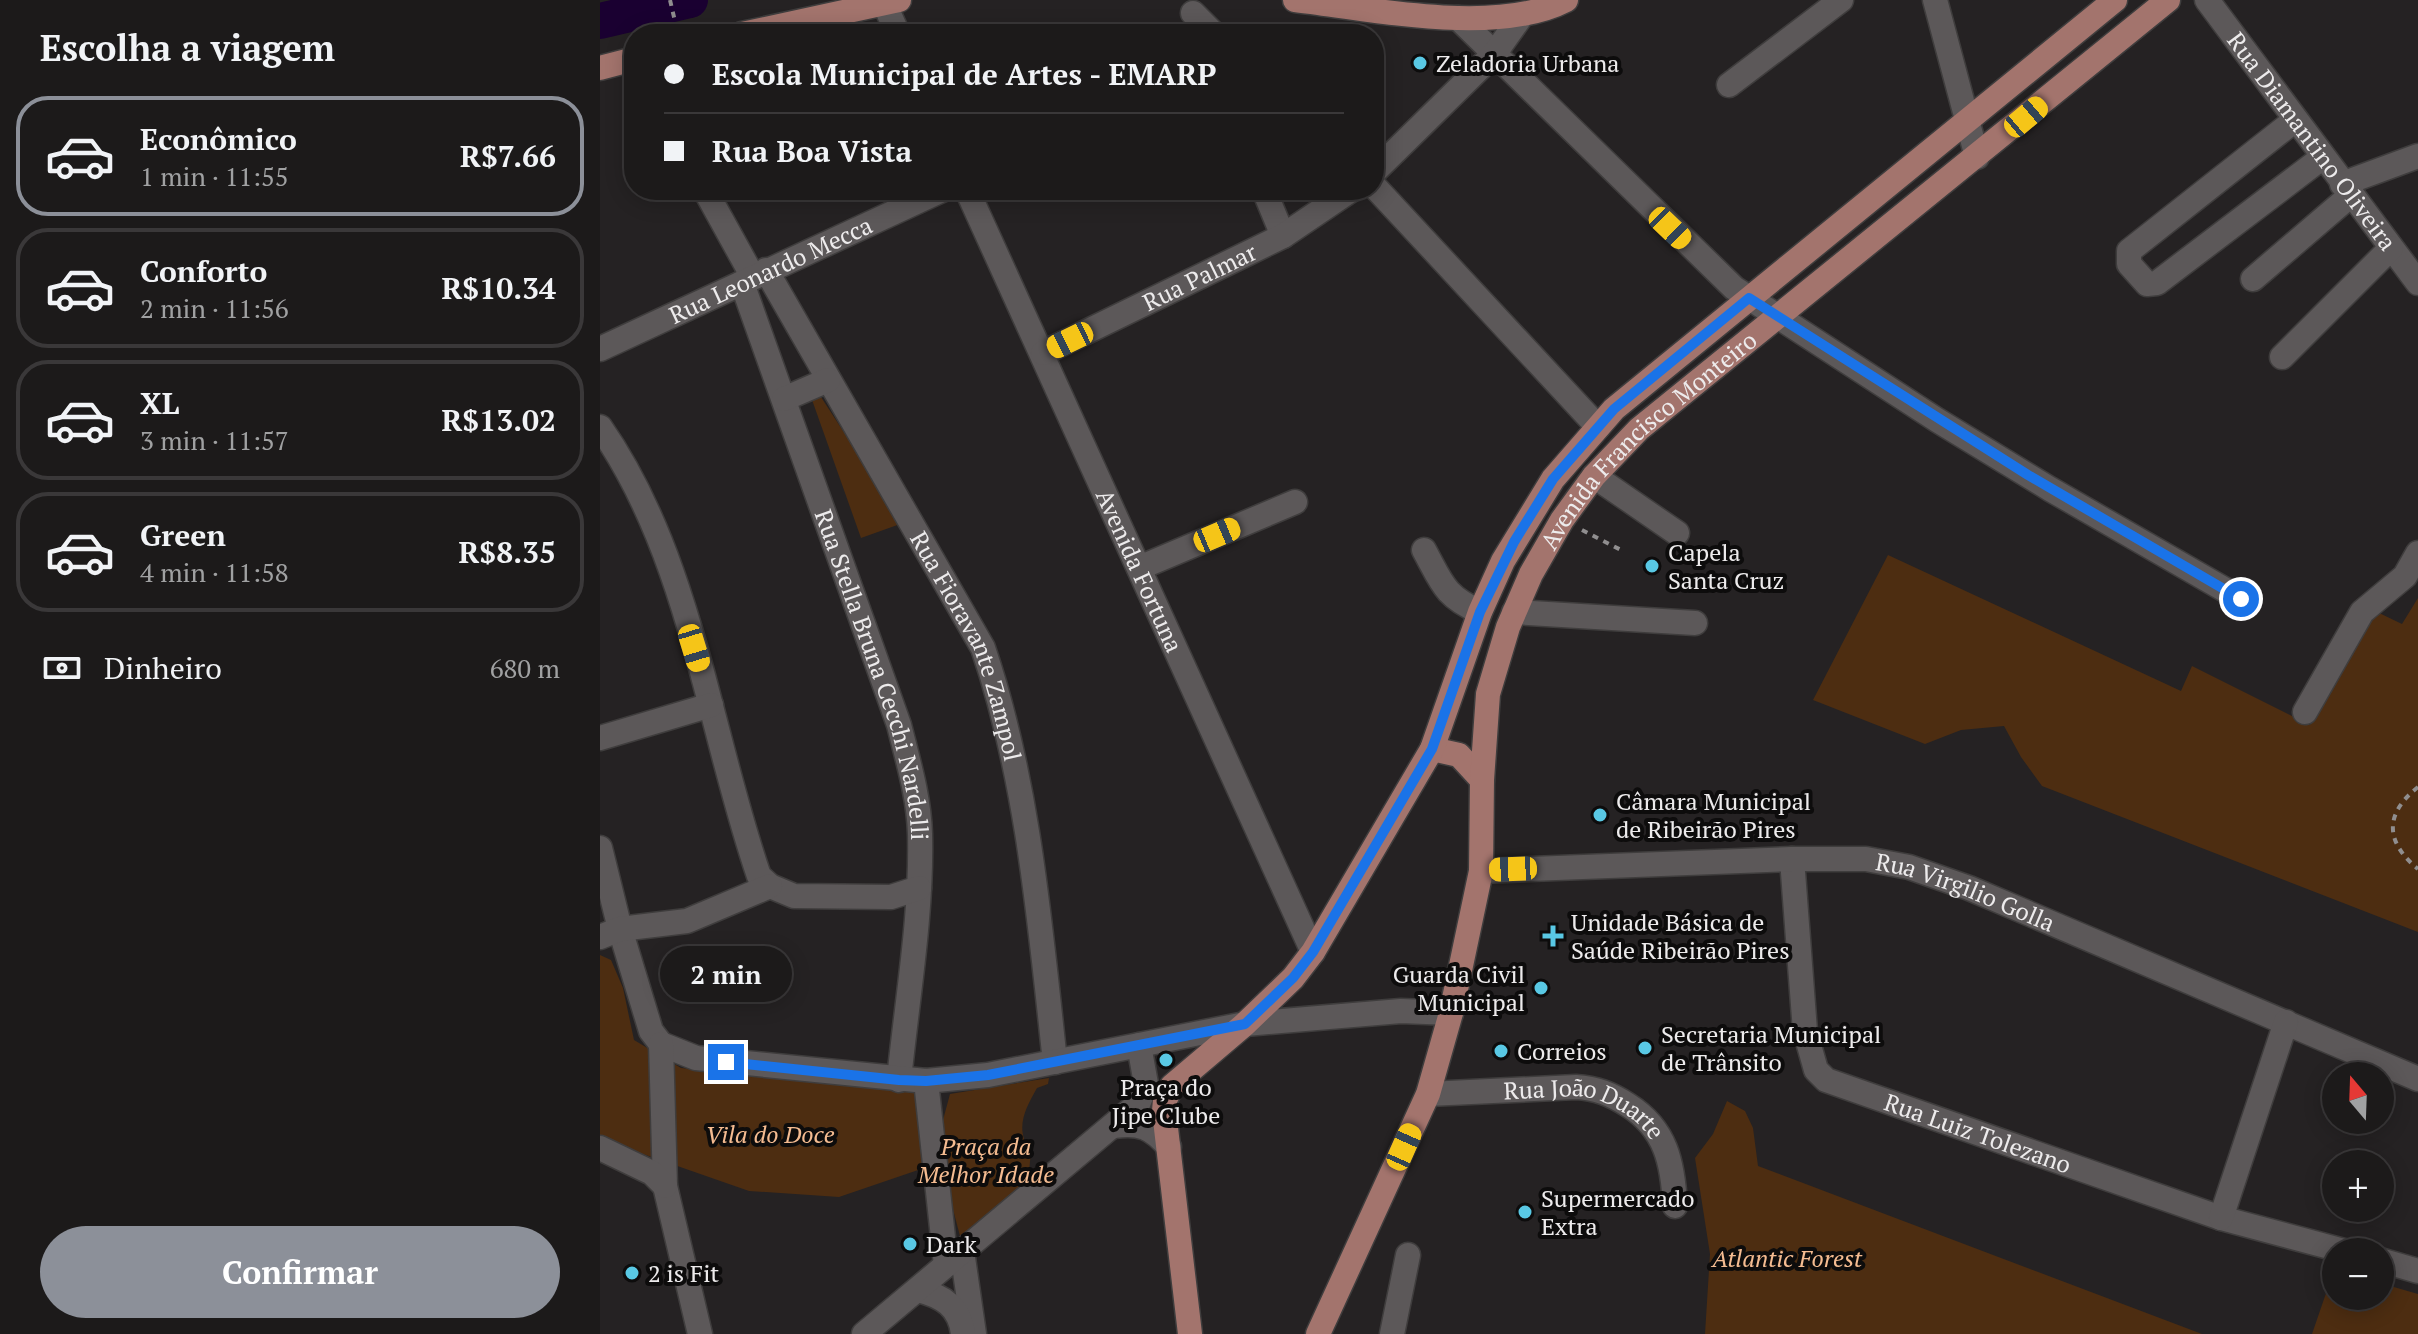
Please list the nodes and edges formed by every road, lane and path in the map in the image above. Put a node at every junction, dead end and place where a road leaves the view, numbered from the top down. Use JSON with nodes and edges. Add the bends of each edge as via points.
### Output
{"nodes":[{"id":1,"x":670,"y":0,"type":"edge"},
{"id":2,"x":1295,"y":0,"type":"edge"},
{"id":3,"x":1566,"y":0,"type":"edge"},
{"id":4,"x":1841,"y":0,"type":"edge"},
{"id":5,"x":1935,"y":0,"type":"edge"},
{"id":6,"x":2115,"y":0,"type":"edge"},
{"id":7,"x":2168,"y":0,"type":"edge"},
{"id":8,"x":2207,"y":0,"type":"edge"},
{"id":9,"x":892,"y":2,"type":"edge"},
{"id":10,"x":1522,"y":15,"type":"junction"},
{"id":11,"x":676,"y":24,"type":"edge"},
{"id":12,"x":789,"y":24,"type":"edge"},
{"id":13,"x":896,"y":24,"type":"edge"},
{"id":14,"x":1467,"y":26,"type":"junction"},
{"id":15,"x":1495,"y":53,"type":"junction"},
{"id":16,"x":624,"y":62,"type":"edge"},
{"id":17,"x":600,"y":68,"type":"edge"},
{"id":18,"x":1729,"y":85,"type":"dead end"},
{"id":19,"x":1454,"y":93,"type":"junction"},
{"id":20,"x":2295,"y":120,"type":"junction"},
{"id":21,"x":1966,"y":124,"type":"junction"},
{"id":22,"x":2418,"y":156,"type":"edge"},
{"id":23,"x":1977,"y":157,"type":"junction"},
{"id":24,"x":2323,"y":157,"type":"junction"},
{"id":25,"x":1384,"y":162,"type":"edge"},
{"id":26,"x":2347,"y":189,"type":"junction"},
{"id":27,"x":1384,"y":197,"type":"edge"},
{"id":28,"x":711,"y":200,"type":"edge"},
{"id":29,"x":920,"y":200,"type":"edge"},
{"id":30,"x":972,"y":200,"type":"edge"},
{"id":31,"x":1268,"y":200,"type":"edge"},
{"id":32,"x":1336,"y":200,"type":"edge"},
{"id":33,"x":1283,"y":236,"type":"junction"},
{"id":34,"x":2391,"y":248,"type":"junction"},
{"id":35,"x":753,"y":277,"type":"junction"},
{"id":36,"x":2253,"y":279,"type":"dead end"},
{"id":37,"x":2418,"y":283,"type":"edge"},
{"id":38,"x":1749,"y":298,"type":"junction"},
{"id":39,"x":1777,"y":316,"type":"junction"},
{"id":40,"x":600,"y":349,"type":"edge"},
{"id":41,"x":1043,"y":353,"type":"junction"},
{"id":42,"x":2282,"y":357,"type":"dead end"},
{"id":43,"x":828,"y":380,"type":"junction"},
{"id":44,"x":784,"y":399,"type":"junction"},
{"id":45,"x":600,"y":427,"type":"edge"},
{"id":46,"x":1598,"y":427,"type":"junction"},
{"id":47,"x":1594,"y":476,"type":"junction"},
{"id":48,"x":1295,"y":502,"type":"dead end"},
{"id":49,"x":1562,"y":520,"type":"junction"},
{"id":50,"x":1677,"y":533,"type":"dead end"},
{"id":51,"x":1424,"y":550,"type":"dead end"},
{"id":52,"x":1623,"y":551,"type":"dead end"},
{"id":53,"x":2418,"y":553,"type":"edge"},
{"id":54,"x":1139,"y":568,"type":"junction"},
{"id":55,"x":2241,"y":599,"type":"dead end"},
{"id":56,"x":1480,"y":612,"type":"junction"},
{"id":57,"x":1514,"y":612,"type":"junction"},
{"id":58,"x":1695,"y":623,"type":"dead end"},
{"id":59,"x":711,"y":705,"type":"junction"},
{"id":60,"x":2305,"y":712,"type":"dead end"},
{"id":61,"x":600,"y":738,"type":"edge"},
{"id":62,"x":1432,"y":749,"type":"junction"},
{"id":63,"x":1482,"y":780,"type":"junction"},
{"id":64,"x":2418,"y":787,"type":"edge"},
{"id":65,"x":600,"y":848,"type":"edge"},
{"id":66,"x":1792,"y":859,"type":"junction"},
{"id":67,"x":2418,"y":869,"type":"edge"},
{"id":68,"x":1481,"y":871,"type":"junction"},
{"id":69,"x":770,"y":886,"type":"junction"},
{"id":70,"x":919,"y":888,"type":"junction"},
{"id":71,"x":610,"y":933,"type":"edge"},
{"id":72,"x":1313,"y":952,"type":"junction"},
{"id":73,"x":1451,"y":1013,"type":"junction"},
{"id":74,"x":2286,"y":1022,"type":"junction"},
{"id":75,"x":1245,"y":1024,"type":"junction"},
{"id":76,"x":656,"y":1038,"type":"junction"},
{"id":77,"x":1139,"y":1045,"type":"junction"},
{"id":78,"x":1055,"y":1062,"type":"junction"},
{"id":79,"x":2418,"y":1079,"type":"edge"},
{"id":80,"x":899,"y":1080,"type":"junction"},
{"id":81,"x":926,"y":1081,"type":"junction"},
{"id":82,"x":1428,"y":1094,"type":"junction"},
{"id":83,"x":1115,"y":1126,"type":"junction"},
{"id":84,"x":1169,"y":1147,"type":"junction"},
{"id":85,"x":600,"y":1148,"type":"edge"},
{"id":86,"x":665,"y":1186,"type":"junction"},
{"id":87,"x":1675,"y":1206,"type":"dead end"},
{"id":88,"x":2221,"y":1218,"type":"junction"},
{"id":89,"x":2322,"y":1245,"type":"edge"},
{"id":90,"x":1408,"y":1255,"type":"dead end"},
{"id":91,"x":954,"y":1258,"type":"junction"},
{"id":92,"x":2394,"y":1264,"type":"edge"},
{"id":93,"x":2418,"y":1271,"type":"edge"},
{"id":94,"x":918,"y":1290,"type":"junction"},
{"id":95,"x":700,"y":1334,"type":"edge"},
{"id":96,"x":864,"y":1334,"type":"edge"},
{"id":97,"x":963,"y":1334,"type":"edge"},
{"id":98,"x":974,"y":1334,"type":"edge"},
{"id":99,"x":1190,"y":1334,"type":"edge"},
{"id":100,"x":1318,"y":1334,"type":"edge"},
{"id":101,"x":1392,"y":1334,"type":"edge"}],
"edges":[{"from":1,"to":11,"type":"path"},
{"from":2,"to":14,"type":"main road"},
{"from":3,"to":10,"type":"main road"},
{"from":4,"to":18,"type":"street"},
{"from":5,"to":21,"type":"street"},
{"from":6,"to":21,"type":"main road","name":"Avenida Francisco Monteiro"},
{"from":7,"to":23,"type":"main road","name":"Avenida Francisco Monteiro"},
{"from":8,"to":20,"type":"street","name":"Rua Diamantino Oliveira"},
{"from":9,"to":12,"type":"main road"},
{"from":9,"to":13,"type":"street"},
{"from":10,"to":14,"type":"main road"},
{"from":10,"to":15,"type":"street"},
{"from":14,"to":15,"type":"street"},
{"from":14,"to":19,"type":"street"},
{"from":15,"to":19,"type":"street"},
{"from":15,"to":38,"type":"street","via":[[1670,228]]},
{"from":16,"to":17,"type":"main road"},
{"from":19,"to":25,"type":"street"},
{"from":20,"to":24,"type":"street","name":"Rua Diamantino Oliveira"},
{"from":20,"to":24,"type":"street","via":[[2129,251],[2129,264],[2147,284],[2157,283]]},
{"from":21,"to":23,"type":"street"},
{"from":21,"to":38,"type":"main road","name":"Avenida Francisco Monteiro"},
{"from":22,"to":26,"type":"street"},
{"from":23,"to":39,"type":"main road","name":"Avenida Francisco Monteiro"},
{"from":24,"to":26,"type":"street","name":"Rua Diamantino Oliveira"},
{"from":26,"to":34,"type":"street","name":"Rua Diamantino Oliveira"},
{"from":26,"to":36,"type":"street"},
{"from":27,"to":46,"type":"street"},
{"from":28,"to":35,"type":"street"},
{"from":29,"to":35,"type":"street","name":"Rua Leonardo Mecca"},
{"from":30,"to":41,"type":"street","name":"Avenida Fortuna"},
{"from":31,"to":33,"type":"street"},
{"from":32,"to":33,"type":"street","name":"Rua Palmar"},
{"from":33,"to":41,"type":"street","name":"Rua Palmar"},
{"from":34,"to":37,"type":"street","name":"Rua Diamantino Oliveira"},
{"from":34,"to":42,"type":"street"},
{"from":35,"to":40,"type":"street","name":"Rua Leonardo Mecca"},
{"from":35,"to":43,"type":"street","name":"Rua Fioravante Zampol"},
{"from":35,"to":44,"type":"street","name":"Rua Stella Bruna Cecchi Nardelli"},
{"from":38,"to":39,"type":"street"},
{"from":38,"to":46,"type":"main road","name":"Avenida Francisco Monteiro"},
{"from":39,"to":47,"type":"main road","name":"Avenida Francisco Monteiro","via":[[1639,429]]},
{"from":39,"to":55,"type":"street","via":[[2050,489]]},
{"from":41,"to":54,"type":"street","name":"Avenida Fortuna"},
{"from":43,"to":44,"type":"street"},
{"from":43,"to":78,"type":"street","name":"Rua Fioravante Zampol","via":[[966,615],[994,680],[1036,896]]},
{"from":44,"to":70,"type":"street","name":"Rua Stella Bruna Cecchi Nardelli","via":[[899,725],[915,789]]},
{"from":45,"to":59,"type":"street","via":[[659,533]]},
{"from":46,"to":56,"type":"main road","name":"Avenida Francisco Monteiro","via":[[1553,479],[1524,524]]},
{"from":47,"to":49,"type":"main road","name":"Avenida Francisco Monteiro"},
{"from":47,"to":50,"type":"street"},
{"from":48,"to":54,"type":"street"},
{"from":49,"to":52,"type":"path"},
{"from":49,"to":57,"type":"main road","name":"Avenida Francisco Monteiro"},
{"from":51,"to":56,"type":"street","via":[[1447,592]]},
{"from":53,"to":60,"type":"street","via":[[2405,576],[2362,612]]},
{"from":54,"to":72,"type":"street","name":"Avenida Fortuna"},
{"from":56,"to":62,"type":"main road","name":"Avenida Francisco Monteiro"},
{"from":57,"to":58,"type":"street"},
{"from":57,"to":63,"type":"main road","name":"Avenida Francisco Monteiro","via":[[1488,694]]},
{"from":59,"to":61,"type":"street"},
{"from":59,"to":69,"type":"street","via":[[759,876]]},
{"from":62,"to":63,"type":"main road","via":[[1459,755]]},
{"from":62,"to":72,"type":"main road","name":"Avenida Francisco Monteiro"},
{"from":63,"to":68,"type":"main road","name":"Avenida Francisco Monteiro"},
{"from":64,"to":67,"type":"path","via":[[2392,820],[2399,850]]},
{"from":65,"to":71,"type":"street"},
{"from":66,"to":68,"type":"street","name":"Rua Virgilio Golla"},
{"from":66,"to":74,"type":"street","name":"Rua Virgilio Golla","via":[[1866,859],[1909,867]]},
{"from":66,"to":88,"type":"street","name":"Rua Luiz Tolezano","via":[[1805,1031],[1816,1070],[1826,1080]]},
{"from":68,"to":73,"type":"main road","name":"Avenida Francisco Monteiro"},
{"from":69,"to":70,"type":"street","via":[[794,896],[820,897],[891,897]]},
{"from":69,"to":71,"type":"street","via":[[687,921]]},
{"from":70,"to":80,"type":"street","name":"Rua Stella Bruna Cecchi Nardelli"},
{"from":71,"to":76,"type":"street"},
{"from":72,"to":75,"type":"main road","name":"Avenida Francisco Monteiro"},
{"from":73,"to":75,"type":"street","via":[[1401,1011]]},
{"from":73,"to":82,"type":"main road","name":"Avenida Francisco Monteiro"},
{"from":74,"to":79,"type":"street","name":"Rua Virgilio Golla"},
{"from":74,"to":88,"type":"street"},
{"from":75,"to":77,"type":"street"},
{"from":75,"to":84,"type":"main road","name":"Avenida Francisco Monteiro","via":[[1168,1091],[1164,1111]]},
{"from":76,"to":80,"type":"street","via":[[696,1058]]},
{"from":76,"to":86,"type":"street"},
{"from":77,"to":78,"type":"street"},
{"from":77,"to":83,"type":"street","via":[[1143,1095]]},
{"from":78,"to":81,"type":"street"},
{"from":80,"to":81,"type":"street"},
{"from":81,"to":91,"type":"street"},
{"from":82,"to":87,"type":"street","name":"Rua João Duarte","via":[[1576,1087],[1617,1098],[1658,1130],[1674,1180]]},
{"from":82,"to":100,"type":"main road","name":"Avenida Francisco Monteiro"},
{"from":83,"to":84,"type":"street","via":[[1151,1129]]},
{"from":83,"to":91,"type":"street"},
{"from":84,"to":99,"type":"main road"},
{"from":85,"to":86,"type":"street","via":[[652,1173]]},
{"from":86,"to":95,"type":"street"},
{"from":88,"to":89,"type":"street","name":"Rua Luiz Tolezano"},
{"from":90,"to":101,"type":"street"},
{"from":91,"to":94,"type":"street"},
{"from":91,"to":98,"type":"street"},
{"from":92,"to":93,"type":"street"},
{"from":94,"to":96,"type":"street"},
{"from":94,"to":97,"type":"street","via":[[942,1296],[961,1318]]}]}
